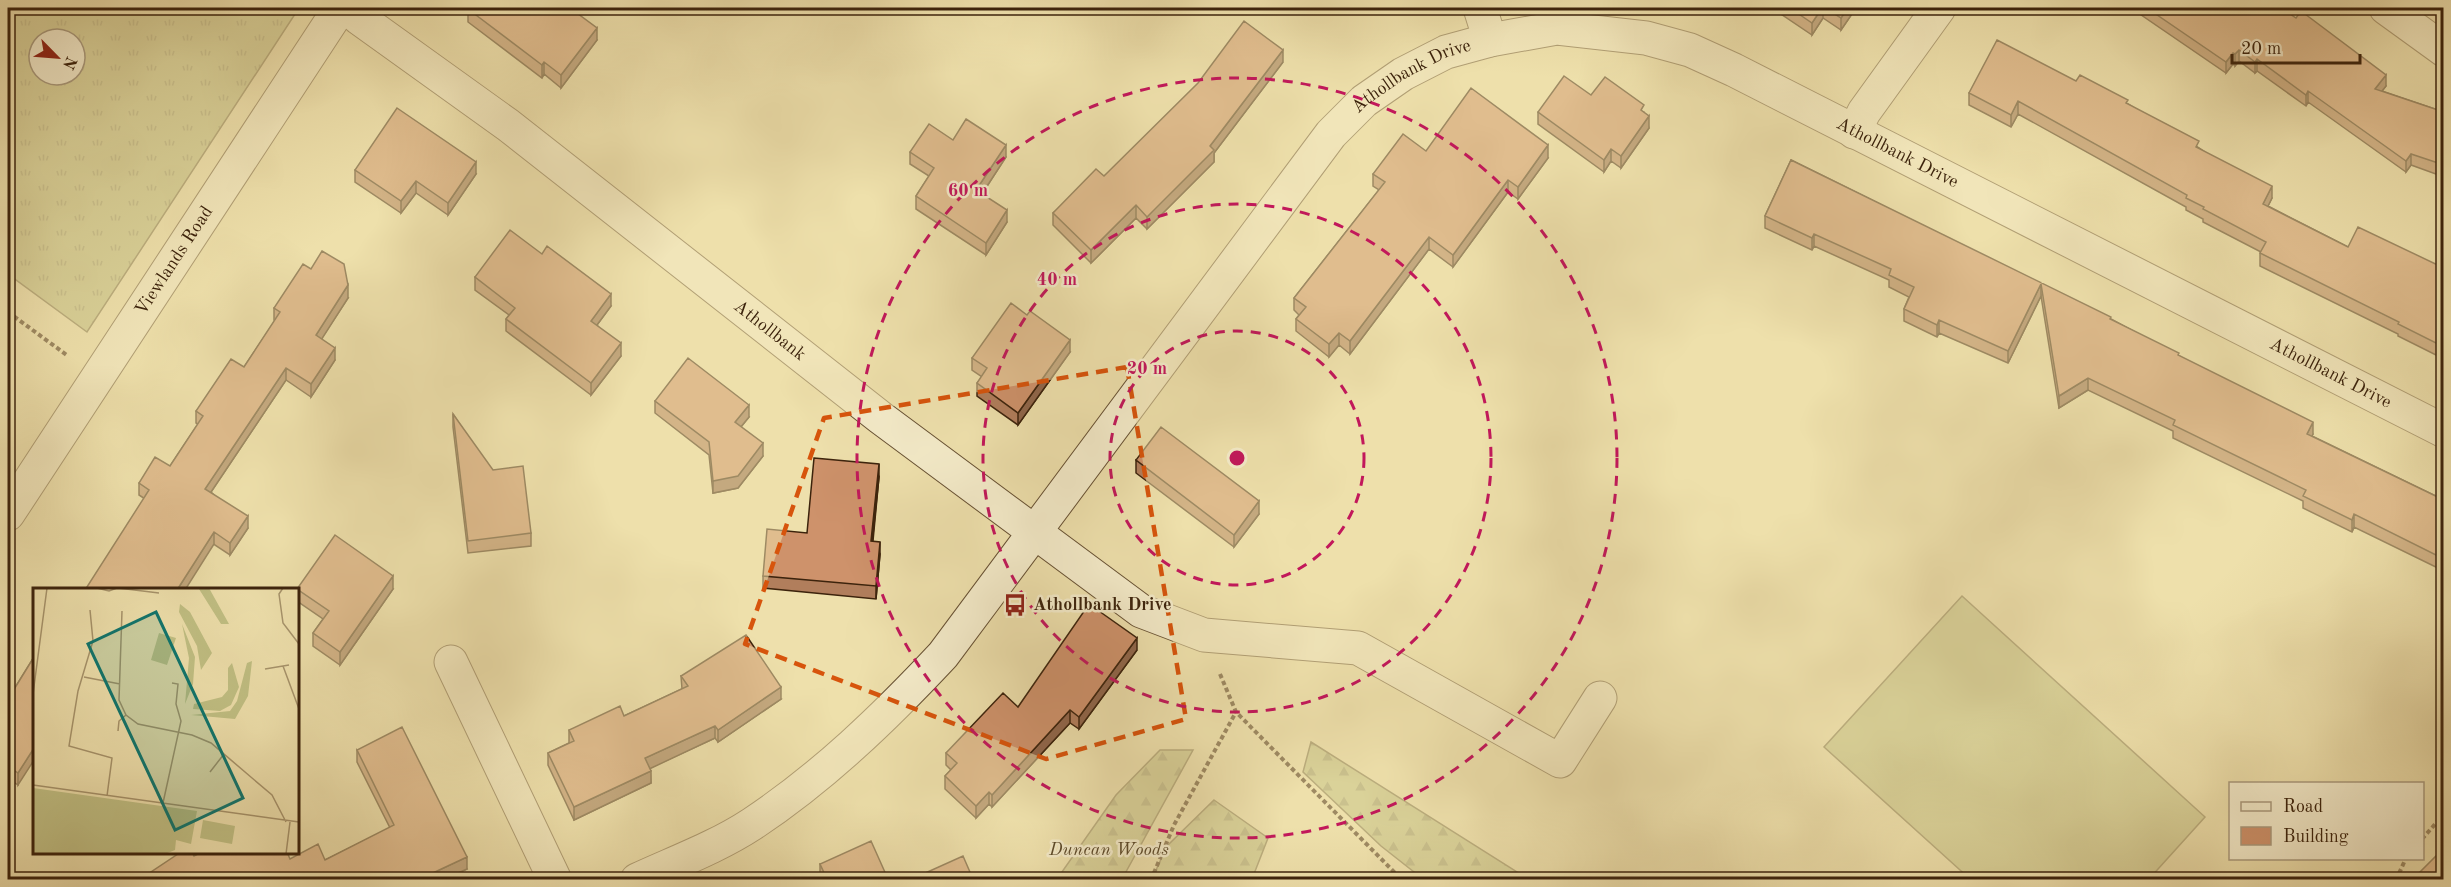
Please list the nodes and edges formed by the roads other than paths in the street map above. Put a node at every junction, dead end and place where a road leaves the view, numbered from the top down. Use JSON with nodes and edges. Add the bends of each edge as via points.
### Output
{"nodes":[{"id":1,"x":340,"y":8,"type":"edge"},
{"id":2,"x":348,"y":8,"type":"edge"},
{"id":3,"x":1480,"y":8,"type":"edge"},
{"id":4,"x":1939,"y":8,"type":"edge"},
{"id":5,"x":2386,"y":8,"type":"edge"},
{"id":6,"x":1490,"y":40,"type":"junction"},
{"id":7,"x":2444,"y":50,"type":"edge"},
{"id":8,"x":1854,"y":132,"type":"junction"},
{"id":9,"x":2444,"y":431,"type":"edge"},
{"id":10,"x":8,"y":514,"type":"edge"},
{"id":11,"x":1034,"y":533,"type":"junction"},
{"id":12,"x":451,"y":662,"type":"dead end"},
{"id":13,"x":1600,"y":698,"type":"dead end"},
{"id":14,"x":555,"y":879,"type":"edge"},
{"id":15,"x":637,"y":879,"type":"edge"}],
"edges":[{"from":1,"to":10,"type":"street","name":"Viewlands Road"},
{"from":2,"to":11,"type":"street","name":"Athollbank","via":[[508,125]]},
{"from":3,"to":6,"type":"street"},
{"from":4,"to":8,"type":"street","via":[[1864,112]]},
{"from":5,"to":7,"type":"street"},
{"from":6,"to":8,"type":"street","name":"Athollbank Drive","via":[[1557,28],[1646,38],[1717,62]]},
{"from":6,"to":11,"type":"street","name":"Athollbank Drive","via":[[1446,52],[1404,74],[1364,101],[1331,134]]},
{"from":8,"to":9,"type":"street","name":"Athollbank Drive"},
{"from":11,"to":13,"type":"street","name":"Athollbank","via":[[1141,611],[1204,635],[1358,648],[1560,761]]},
{"from":11,"to":15,"type":"street","name":"Athollbank Drive","via":[[943,655],[883,719],[752,824]]},
{"from":12,"to":14,"type":"street"}]}
